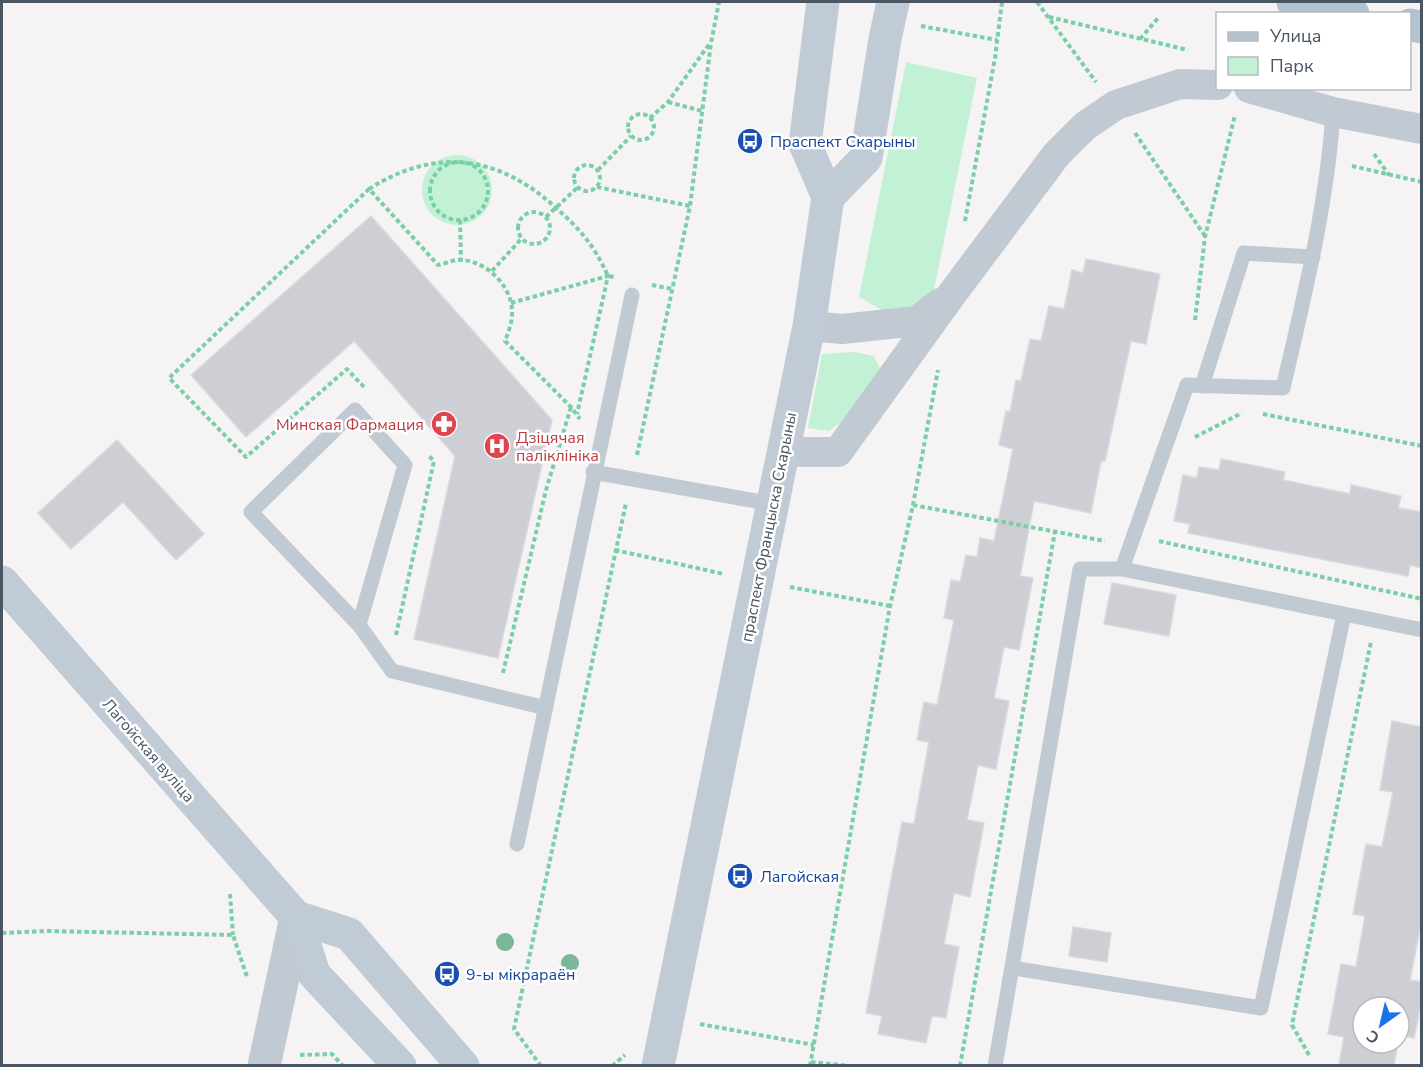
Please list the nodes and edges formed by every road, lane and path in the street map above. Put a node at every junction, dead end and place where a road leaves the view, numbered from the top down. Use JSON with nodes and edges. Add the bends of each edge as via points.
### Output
{"nodes":[{"id":1,"x":718,"y":2,"type":"edge"},
{"id":2,"x":823,"y":2,"type":"edge"},
{"id":3,"x":892,"y":2,"type":"edge"},
{"id":4,"x":1002,"y":2,"type":"edge"},
{"id":5,"x":1293,"y":2,"type":"edge"},
{"id":6,"x":1343,"y":12,"type":"edge"},
{"id":7,"x":1049,"y":17,"type":"dead end"},
{"id":8,"x":1159,"y":17,"type":"dead end"},
{"id":9,"x":1140,"y":39,"type":"junction"},
{"id":10,"x":711,"y":43,"type":"junction"},
{"id":11,"x":1195,"y":52,"type":"dead end"},
{"id":12,"x":1216,"y":85,"type":"edge"},
{"id":13,"x":1242,"y":100,"type":"edge"},
{"id":14,"x":668,"y":102,"type":"junction"},
{"id":15,"x":702,"y":111,"type":"junction"},
{"id":16,"x":1333,"y":112,"type":"junction"},
{"id":17,"x":650,"y":118,"type":"junction"},
{"id":18,"x":1422,"y":129,"type":"edge"},
{"id":19,"x":631,"y":136,"type":"junction"},
{"id":20,"x":1330,"y":161,"type":"junction"},
{"id":21,"x":458,"y":162,"type":"junction"},
{"id":22,"x":598,"y":170,"type":"junction"},
{"id":23,"x":1422,"y":182,"type":"edge"},
{"id":24,"x":578,"y":187,"type":"junction"},
{"id":25,"x":597,"y":187,"type":"junction"},
{"id":26,"x":369,"y":189,"type":"dead end"},
{"id":27,"x":828,"y":197,"type":"junction"},
{"id":28,"x":690,"y":206,"type":"junction"},
{"id":29,"x":556,"y":207,"type":"junction"},
{"id":30,"x":546,"y":217,"type":"junction"},
{"id":31,"x":460,"y":220,"type":"junction"},
{"id":32,"x":963,"y":232,"type":"dead end"},
{"id":33,"x":522,"y":238,"type":"junction"},
{"id":34,"x":1313,"y":257,"type":"junction"},
{"id":35,"x":461,"y":261,"type":"dead end"},
{"id":36,"x":608,"y":276,"type":"junction"},
{"id":37,"x":618,"y":278,"type":"dead end"},
{"id":38,"x":651,"y":284,"type":"dead end"},
{"id":39,"x":672,"y":289,"type":"junction"},
{"id":40,"x":952,"y":294,"type":"junction"},
{"id":41,"x":632,"y":296,"type":"dead end"},
{"id":42,"x":511,"y":303,"type":"junction"},
{"id":43,"x":809,"y":326,"type":"junction"},
{"id":44,"x":1194,"y":330,"type":"dead end"},
{"id":45,"x":939,"y":364,"type":"dead end"},
{"id":46,"x":1202,"y":386,"type":"junction"},
{"id":47,"x":1245,"y":411,"type":"dead end"},
{"id":48,"x":1257,"y":413,"type":"dead end"},
{"id":49,"x":576,"y":414,"type":"junction"},
{"id":50,"x":1192,"y":438,"type":"dead end"},
{"id":51,"x":1422,"y":446,"type":"edge"},
{"id":52,"x":599,"y":447,"type":"junction"},
{"id":53,"x":784,"y":452,"type":"junction"},
{"id":54,"x":637,"y":453,"type":"junction"},
{"id":55,"x":593,"y":472,"type":"junction"},
{"id":56,"x":631,"y":479,"type":"junction"},
{"id":57,"x":773,"y":504,"type":"junction"},
{"id":58,"x":913,"y":505,"type":"junction"},
{"id":59,"x":1161,"y":530,"type":"dead end"},
{"id":60,"x":1055,"y":531,"type":"junction"},
{"id":61,"x":1112,"y":543,"type":"dead end"},
{"id":62,"x":1122,"y":569,"type":"junction"},
{"id":63,"x":2,"y":582,"type":"edge"},
{"id":64,"x":1422,"y":599,"type":"edge"},
{"id":65,"x":1344,"y":614,"type":"junction"},
{"id":66,"x":360,"y":625,"type":"junction"},
{"id":67,"x":1422,"y":630,"type":"edge"},
{"id":68,"x":1371,"y":642,"type":"dead end"},
{"id":69,"x":546,"y":708,"type":"junction"},
{"id":70,"x":517,"y":844,"type":"dead end"},
{"id":71,"x":296,"y":917,"type":"junction"},
{"id":72,"x":2,"y":933,"type":"edge"},
{"id":73,"x":1013,"y":968,"type":"junction"},
{"id":74,"x":251,"y":988,"type":"dead end"},
{"id":75,"x":669,"y":1018,"type":"junction"},
{"id":76,"x":814,"y":1045,"type":"junction"},
{"id":77,"x":628,"y":1052,"type":"dead end"},
{"id":78,"x":1309,"y":1055,"type":"dead end"},
{"id":79,"x":265,"y":1061,"type":"edge"},
{"id":80,"x":811,"y":1064,"type":"edge"},
{"id":81,"x":343,"y":1065,"type":"edge"},
{"id":82,"x":400,"y":1065,"type":"edge"},
{"id":83,"x":463,"y":1065,"type":"edge"},
{"id":84,"x":541,"y":1065,"type":"edge"},
{"id":85,"x":612,"y":1065,"type":"edge"},
{"id":86,"x":658,"y":1065,"type":"edge"},
{"id":87,"x":849,"y":1065,"type":"edge"},
{"id":88,"x":960,"y":1065,"type":"edge"},
{"id":89,"x":995,"y":1065,"type":"edge"}],
"edges":[{"from":1,"to":10,"type":"path"},
{"from":2,"to":27,"type":"main road","via":[[805,144]]},
{"from":3,"to":27,"type":"main road","via":[[866,158]]},
{"from":4,"to":32,"type":"path"},
{"from":5,"to":6,"type":"main road"},
{"from":7,"to":9,"type":"path"},
{"from":8,"to":9,"type":"path"},
{"from":9,"to":11,"type":"path"},
{"from":10,"to":14,"type":"path"},
{"from":10,"to":15,"type":"path"},
{"from":12,"to":40,"type":"street","via":[[1169,87],[1116,105],[1085,126],[1056,155]]},
{"from":13,"to":16,"type":"street"},
{"from":13,"to":44,"type":"path","via":[[1205,237]]},
{"from":14,"to":15,"type":"path"},
{"from":14,"to":17,"type":"path"},
{"from":15,"to":28,"type":"path"},
{"from":16,"to":18,"type":"street"},
{"from":16,"to":20,"type":"lane"},
{"from":17,"to":19,"type":"path","via":[[643,114],[631,118],[627,126]]},
{"from":17,"to":19,"type":"path","via":[[654,126],[649,138]]},
{"from":19,"to":22,"type":"path"},
{"from":20,"to":23,"type":"path"},
{"from":20,"to":34,"type":"lane"},
{"from":21,"to":26,"type":"path","via":[[417,167]]},
{"from":21,"to":29,"type":"path","via":[[507,173]]},
{"from":21,"to":31,"type":"path","via":[[440,169],[430,187],[441,214]]},
{"from":21,"to":31,"type":"path","via":[[476,167],[489,190],[484,208]]},
{"from":22,"to":24,"type":"path","via":[[590,165],[578,168],[574,176]]},
{"from":22,"to":25,"type":"path"},
{"from":24,"to":25,"type":"path","via":[[589,191]]},
{"from":24,"to":29,"type":"path"},
{"from":25,"to":28,"type":"path"},
{"from":27,"to":43,"type":"main road","name":"праспект Францыска Скарыны"},
{"from":28,"to":39,"type":"path"},
{"from":29,"to":30,"type":"path"},
{"from":29,"to":36,"type":"path","via":[[585,235]]},
{"from":30,"to":33,"type":"path","via":[[536,212],[522,217],[518,227]]},
{"from":30,"to":33,"type":"path","via":[[550,232],[543,241],[533,244]]},
{"from":31,"to":35,"type":"path"},
{"from":33,"to":42,"type":"path","via":[[492,271]]},
{"from":34,"to":46,"type":"lane","via":[[1244,253]]},
{"from":34,"to":46,"type":"lane","via":[[1283,388]]},
{"from":36,"to":37,"type":"path"},
{"from":36,"to":42,"type":"path"},
{"from":36,"to":49,"type":"path"},
{"from":38,"to":39,"type":"path"},
{"from":39,"to":54,"type":"path"},
{"from":40,"to":43,"type":"street","via":[[918,321],[842,329]]},
{"from":40,"to":53,"type":"street","via":[[838,452]]},
{"from":41,"to":52,"type":"lane"},
{"from":42,"to":49,"type":"path","via":[[505,341]]},
{"from":43,"to":53,"type":"main road","name":"праспект Францыска Скарыны"},
{"from":45,"to":58,"type":"path"},
{"from":46,"to":62,"type":"lane","via":[[1187,385]]},
{"from":47,"to":50,"type":"path"},
{"from":48,"to":51,"type":"path"},
{"from":49,"to":52,"type":"path"},
{"from":52,"to":54,"type":"path"},
{"from":52,"to":55,"type":"lane"},
{"from":53,"to":57,"type":"main road","name":"праспект Францыска Скарыны"},
{"from":54,"to":56,"type":"path"},
{"from":55,"to":56,"type":"lane"},
{"from":55,"to":69,"type":"lane"},
{"from":56,"to":57,"type":"lane"},
{"from":56,"to":84,"type":"path","via":[[514,1029]]},
{"from":57,"to":75,"type":"main road","name":"праспект Францыска Скарыны"},
{"from":58,"to":60,"type":"path"},
{"from":58,"to":76,"type":"path","via":[[890,606]]},
{"from":59,"to":64,"type":"path","via":[[1158,540]]},
{"from":60,"to":61,"type":"path"},
{"from":60,"to":88,"type":"path"},
{"from":62,"to":65,"type":"lane"},
{"from":62,"to":73,"type":"lane","via":[[1080,569]]},
{"from":63,"to":71,"type":"main road","name":"Лагойская вуліца"},
{"from":65,"to":67,"type":"lane"},
{"from":65,"to":73,"type":"lane","via":[[1261,1008]]},
{"from":66,"to":66,"type":"lane","via":[[405,465],[355,410],[251,512]]},
{"from":66,"to":69,"type":"lane","via":[[392,671]]},
{"from":68,"to":78,"type":"path","via":[[1293,1024]]},
{"from":69,"to":70,"type":"lane"},
{"from":71,"to":79,"type":"street"},
{"from":71,"to":82,"type":"main road","name":"Лагойская вуліца","via":[[314,974]]},
{"from":71,"to":83,"type":"main road","via":[[349,934]]},
{"from":72,"to":74,"type":"path","via":[[233,935]]},
{"from":73,"to":89,"type":"lane"},
{"from":75,"to":76,"type":"path"},
{"from":75,"to":86,"type":"main road","name":"праспект Францыска Скарыны"},
{"from":76,"to":80,"type":"path"},
{"from":77,"to":85,"type":"path"},
{"from":79,"to":81,"type":"path","via":[[332,1054]]},
{"from":80,"to":87,"type":"path"}]}
